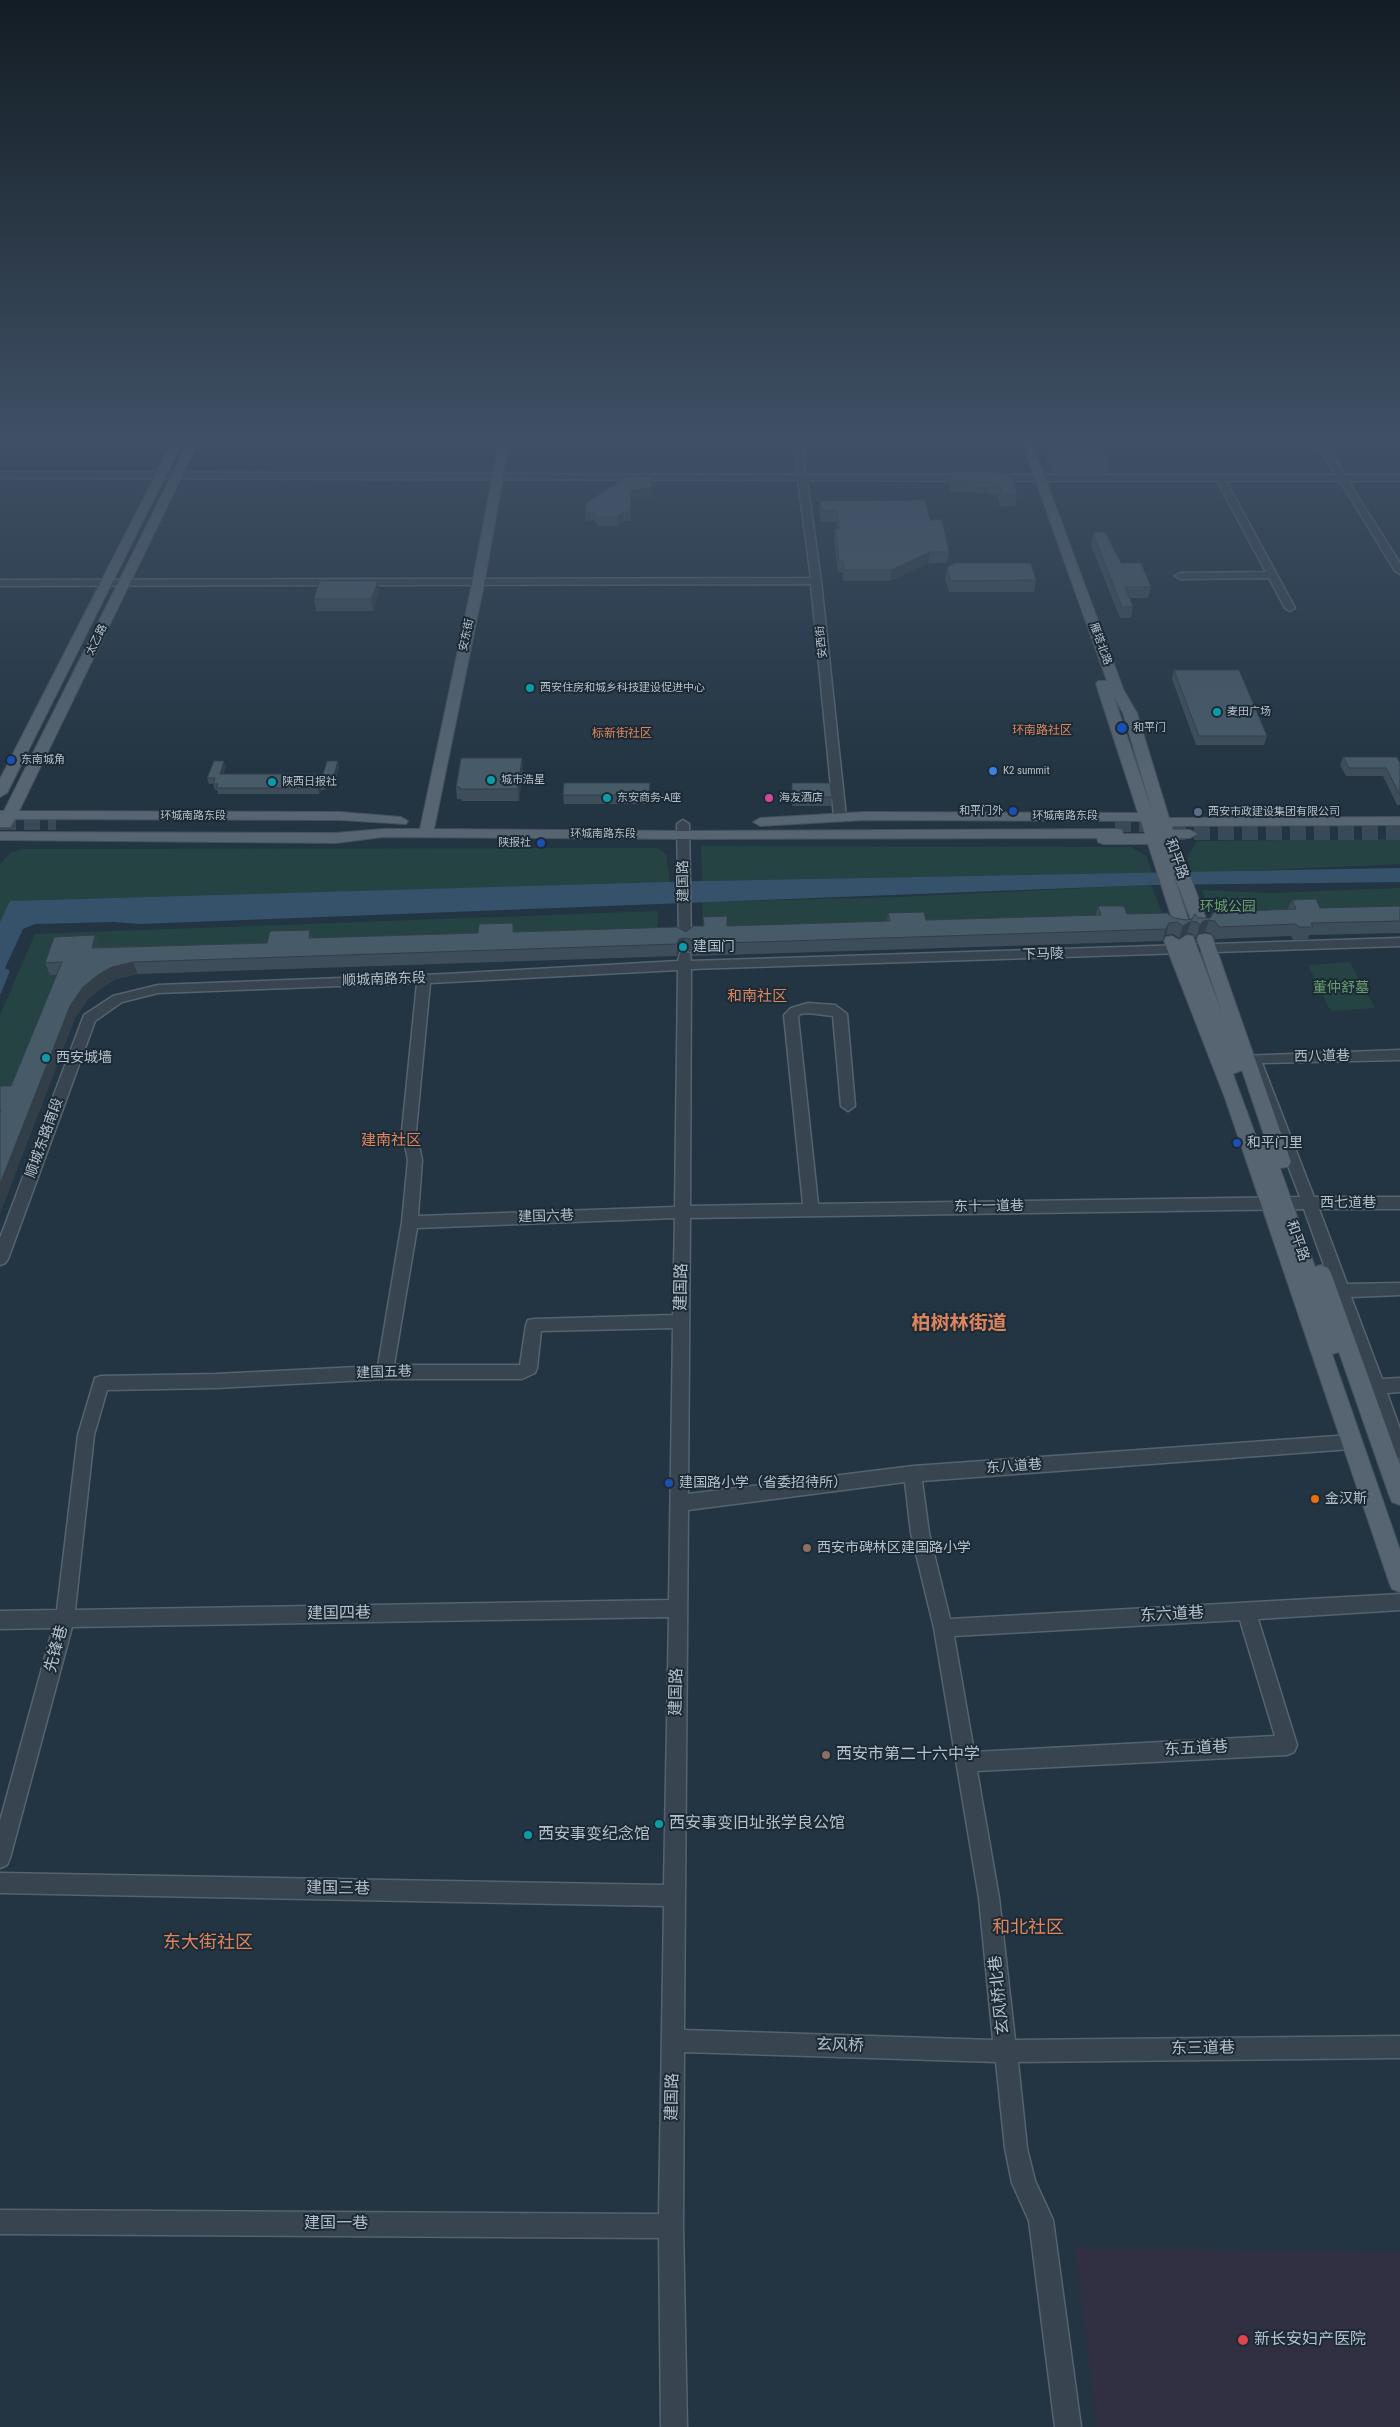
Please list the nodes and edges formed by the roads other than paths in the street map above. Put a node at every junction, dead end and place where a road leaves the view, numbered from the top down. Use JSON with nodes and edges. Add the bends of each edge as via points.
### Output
{"nodes":[{"id":1,"x":137,"y":550,"type":"edge"},
{"id":2,"x":137,"y":550,"type":"edge"},
{"id":3,"x":484,"y":550,"type":"edge"},
{"id":4,"x":812,"y":550,"type":"edge"},
{"id":5,"x":1059,"y":550,"type":"edge"},
{"id":6,"x":1063,"y":550,"type":"edge"},
{"id":7,"x":1258,"y":550,"type":"edge"},
{"id":8,"x":1387,"y":550,"type":"edge"},
{"id":9,"x":1400,"y":571,"type":"edge"},
{"id":10,"x":1271,"y":575,"type":"junction"},
{"id":11,"x":1180,"y":576,"type":"dead end"},
{"id":12,"x":816,"y":581,"type":"junction"},
{"id":13,"x":0,"y":583,"type":"edge"},
{"id":14,"x":120,"y":584,"type":"junction"},
{"id":15,"x":478,"y":584,"type":"junction"},
{"id":16,"x":1290,"y":608,"type":"dead end"},
{"id":17,"x":0,"y":793,"type":"edge"},
{"id":18,"x":3,"y":813,"type":"edge"},
{"id":19,"x":1148,"y":816,"type":"junction"},
{"id":20,"x":840,"y":817,"type":"junction"},
{"id":21,"x":1400,"y":821,"type":"edge"},
{"id":22,"x":51,"y":826,"type":"junction"},
{"id":23,"x":384,"y":827,"type":"junction"},
{"id":24,"x":427,"y":827,"type":"junction"},
{"id":25,"x":1116,"y":828,"type":"tunnel mouth"},
{"id":26,"x":683,"y":829,"type":"junction"},
{"id":27,"x":731,"y":829,"type":"junction"},
{"id":28,"x":1400,"y":833,"type":"edge"},
{"id":29,"x":0,"y":835,"type":"edge"},
{"id":30,"x":1164,"y":840,"type":"junction"},
{"id":31,"x":1188,"y":938,"type":"junction"},
{"id":32,"x":685,"y":939,"type":"edge"},
{"id":33,"x":1400,"y":942,"type":"edge"},
{"id":34,"x":685,"y":961,"type":"junction"},
{"id":35,"x":424,"y":979,"type":"junction"},
{"id":36,"x":89,"y":1018,"type":"joint"},
{"id":37,"x":1246,"y":1054,"type":"junction"},
{"id":38,"x":1400,"y":1055,"type":"edge"},
{"id":39,"x":848,"y":1106,"type":"dead end"},
{"id":40,"x":1289,"y":1202,"type":"junction"},
{"id":41,"x":1400,"y":1203,"type":"edge"},
{"id":42,"x":811,"y":1210,"type":"junction"},
{"id":43,"x":683,"y":1212,"type":"junction"},
{"id":44,"x":410,"y":1222,"type":"junction"},
{"id":45,"x":0,"y":1259,"type":"edge"},
{"id":46,"x":1400,"y":1289,"type":"edge"},
{"id":47,"x":1334,"y":1290,"type":"junction"},
{"id":48,"x":681,"y":1321,"type":"junction"},
{"id":49,"x":385,"y":1372,"type":"junction"},
{"id":50,"x":1400,"y":1385,"type":"edge"},
{"id":51,"x":1369,"y":1387,"type":"junction"},
{"id":52,"x":86,"y":1435,"type":"joint"},
{"id":53,"x":1351,"y":1442,"type":"junction"},
{"id":54,"x":1400,"y":1452,"type":"edge"},
{"id":55,"x":913,"y":1474,"type":"junction"},
{"id":56,"x":1400,"y":1495,"type":"edge"},
{"id":57,"x":679,"y":1504,"type":"junction"},
{"id":58,"x":1400,"y":1545,"type":"edge"},
{"id":59,"x":1400,"y":1582,"type":"edge"},
{"id":60,"x":1400,"y":1602,"type":"edge"},
{"id":61,"x":678,"y":1608,"type":"junction"},
{"id":62,"x":1247,"y":1611,"type":"junction"},
{"id":63,"x":66,"y":1619,"type":"junction"},
{"id":64,"x":0,"y":1620,"type":"edge"},
{"id":65,"x":943,"y":1628,"type":"junction"},
{"id":66,"x":966,"y":1762,"type":"junction"},
{"id":67,"x":0,"y":1858,"type":"edge"},
{"id":68,"x":0,"y":1883,"type":"edge"},
{"id":69,"x":675,"y":1896,"type":"junction"},
{"id":70,"x":673,"y":2041,"type":"junction"},
{"id":71,"x":1400,"y":2047,"type":"edge"},
{"id":72,"x":1006,"y":2051,"type":"junction"},
{"id":73,"x":0,"y":2222,"type":"edge"},
{"id":74,"x":671,"y":2226,"type":"junction"},
{"id":75,"x":674,"y":2427,"type":"edge"},
{"id":76,"x":1068,"y":2427,"type":"edge"}],
"edges":[{"from":1,"to":14,"type":"main road"},
{"from":2,"to":14,"type":"main road"},
{"from":3,"to":15,"type":"main road","name":"安东街"},
{"from":4,"to":12,"type":"street","name":"安西街"},
{"from":5,"to":19,"type":"main road","name":"雁塔北路"},
{"from":6,"to":30,"type":"main road","name":"雁塔北路","via":[[1117,691],[1130,713]]},
{"from":7,"to":10,"type":"street"},
{"from":8,"to":9,"type":"street"},
{"from":10,"to":11,"type":"street"},
{"from":10,"to":16,"type":"street"},
{"from":12,"to":15,"type":"street"},
{"from":12,"to":20,"type":"street","name":"安西街"},
{"from":13,"to":14,"type":"street"},
{"from":14,"to":15,"type":"street"},
{"from":14,"to":17,"type":"main road"},
{"from":14,"to":18,"type":"main road","name":"太乙路"},
{"from":14,"to":18,"type":"main road","via":[[26,803]]},
{"from":15,"to":24,"type":"main road","name":"安东街"},
{"from":18,"to":22,"type":"main road","name":"环城南路东段"},
{"from":18,"to":29,"type":"main road","name":"太乙路"},
{"from":19,"to":20,"type":"main road","name":"环城南路东段"},
{"from":19,"to":30,"type":"main road"},
{"from":20,"to":27,"type":"main road","name":"环城南路东段"},
{"from":21,"to":30,"type":"main road","name":"环城南路东段"},
{"from":22,"to":23,"type":"main road","name":"环城南路东段","via":[[336,838]]},
{"from":22,"to":23,"type":"main road","name":"环城南路东段","via":[[340,816]]},
{"from":22,"to":29,"type":"main road","name":"环城南路东段"},
{"from":23,"to":24,"type":"main road","name":"环城南路东段"},
{"from":24,"to":26,"type":"main road","name":"环城南路东段"},
{"from":25,"to":27,"type":"main road","name":"环城南路东段"},
{"from":26,"to":27,"type":"main road","name":"环城南路东段"},
{"from":26,"to":32,"type":"street","name":"建国路"},
{"from":27,"to":30,"type":"main road","name":"环城南路东段","via":[[862,840]]},
{"from":28,"to":30,"type":"main road","name":"环城南路东段"},
{"from":30,"to":31,"type":"main road","via":[[1183,898]]},
{"from":31,"to":33,"type":"street","name":"下马陵"},
{"from":31,"to":34,"type":"street","name":"下马陵"},
{"from":31,"to":37,"type":"main road","name":"和平路"},
{"from":31,"to":40,"type":"main road","via":[[1234,1098]]},
{"from":34,"to":35,"type":"street","name":"顺城南路东段"},
{"from":34,"to":43,"type":"street","name":"建国路"},
{"from":35,"to":36,"type":"street","name":"顺城南路东段","via":[[158,989],[118,999]]},
{"from":35,"to":44,"type":"street","via":[[409,1131],[415,1160]]},
{"from":36,"to":45,"type":"street","name":"顺城东路南段"},
{"from":37,"to":38,"type":"street","name":"西八道巷"},
{"from":37,"to":40,"type":"main road","name":"和平路"},
{"from":39,"to":42,"type":"street","via":[[840,1014],[827,1008],[796,1011],[791,1015]]},
{"from":40,"to":41,"type":"street","name":"西七道巷"},
{"from":40,"to":42,"type":"street","name":"东十一道巷"},
{"from":40,"to":47,"type":"main road","name":"和平路"},
{"from":40,"to":53,"type":"main road"},
{"from":40,"to":58,"type":"main road","name":"和平路"},
{"from":42,"to":43,"type":"street","name":"东十一道巷"},
{"from":43,"to":44,"type":"street","name":"建国六巷"},
{"from":43,"to":48,"type":"street","name":"建国路"},
{"from":44,"to":49,"type":"street"},
{"from":46,"to":47,"type":"street"},
{"from":47,"to":51,"type":"main road","name":"和平路"},
{"from":48,"to":49,"type":"street","name":"建国五巷","via":[[534,1325],[529,1368],[522,1372]]},
{"from":48,"to":57,"type":"street","name":"建国路"},
{"from":49,"to":52,"type":"street","name":"建国五巷","via":[[101,1383]]},
{"from":50,"to":51,"type":"street"},
{"from":51,"to":54,"type":"street"},
{"from":51,"to":56,"type":"main road","name":"和平路"},
{"from":52,"to":63,"type":"street","name":"先锋巷"},
{"from":53,"to":55,"type":"street","name":"东八道巷"},
{"from":53,"to":59,"type":"main road"},
{"from":55,"to":57,"type":"street","name":"东八道巷"},
{"from":55,"to":65,"type":"street","name":"玄风桥北巷","via":[[920,1533]]},
{"from":57,"to":61,"type":"street","name":"建国路"},
{"from":60,"to":62,"type":"street","name":"东六道巷"},
{"from":61,"to":63,"type":"street","name":"建国四巷"},
{"from":61,"to":69,"type":"street","name":"建国路"},
{"from":62,"to":65,"type":"street","name":"东六道巷"},
{"from":62,"to":66,"type":"street","name":"东五道巷","via":[[1287,1744]]},
{"from":63,"to":64,"type":"street","name":"建国四巷"},
{"from":63,"to":67,"type":"street","name":"先锋巷"},
{"from":65,"to":66,"type":"street","name":"玄风桥北巷"},
{"from":66,"to":72,"type":"street","name":"玄风桥北巷","via":[[989,1898]]},
{"from":68,"to":69,"type":"street","name":"建国三巷"},
{"from":69,"to":70,"type":"street","name":"建国路"},
{"from":70,"to":72,"type":"street","name":"玄风桥"},
{"from":70,"to":74,"type":"street","name":"建国路"},
{"from":71,"to":72,"type":"street","name":"东三道巷"},
{"from":72,"to":76,"type":"street","name":"玄风桥北巷","via":[[1016,2148],[1024,2183],[1041,2220]]},
{"from":73,"to":74,"type":"street","name":"建国一巷"},
{"from":74,"to":75,"type":"street","name":"建国路"}]}
